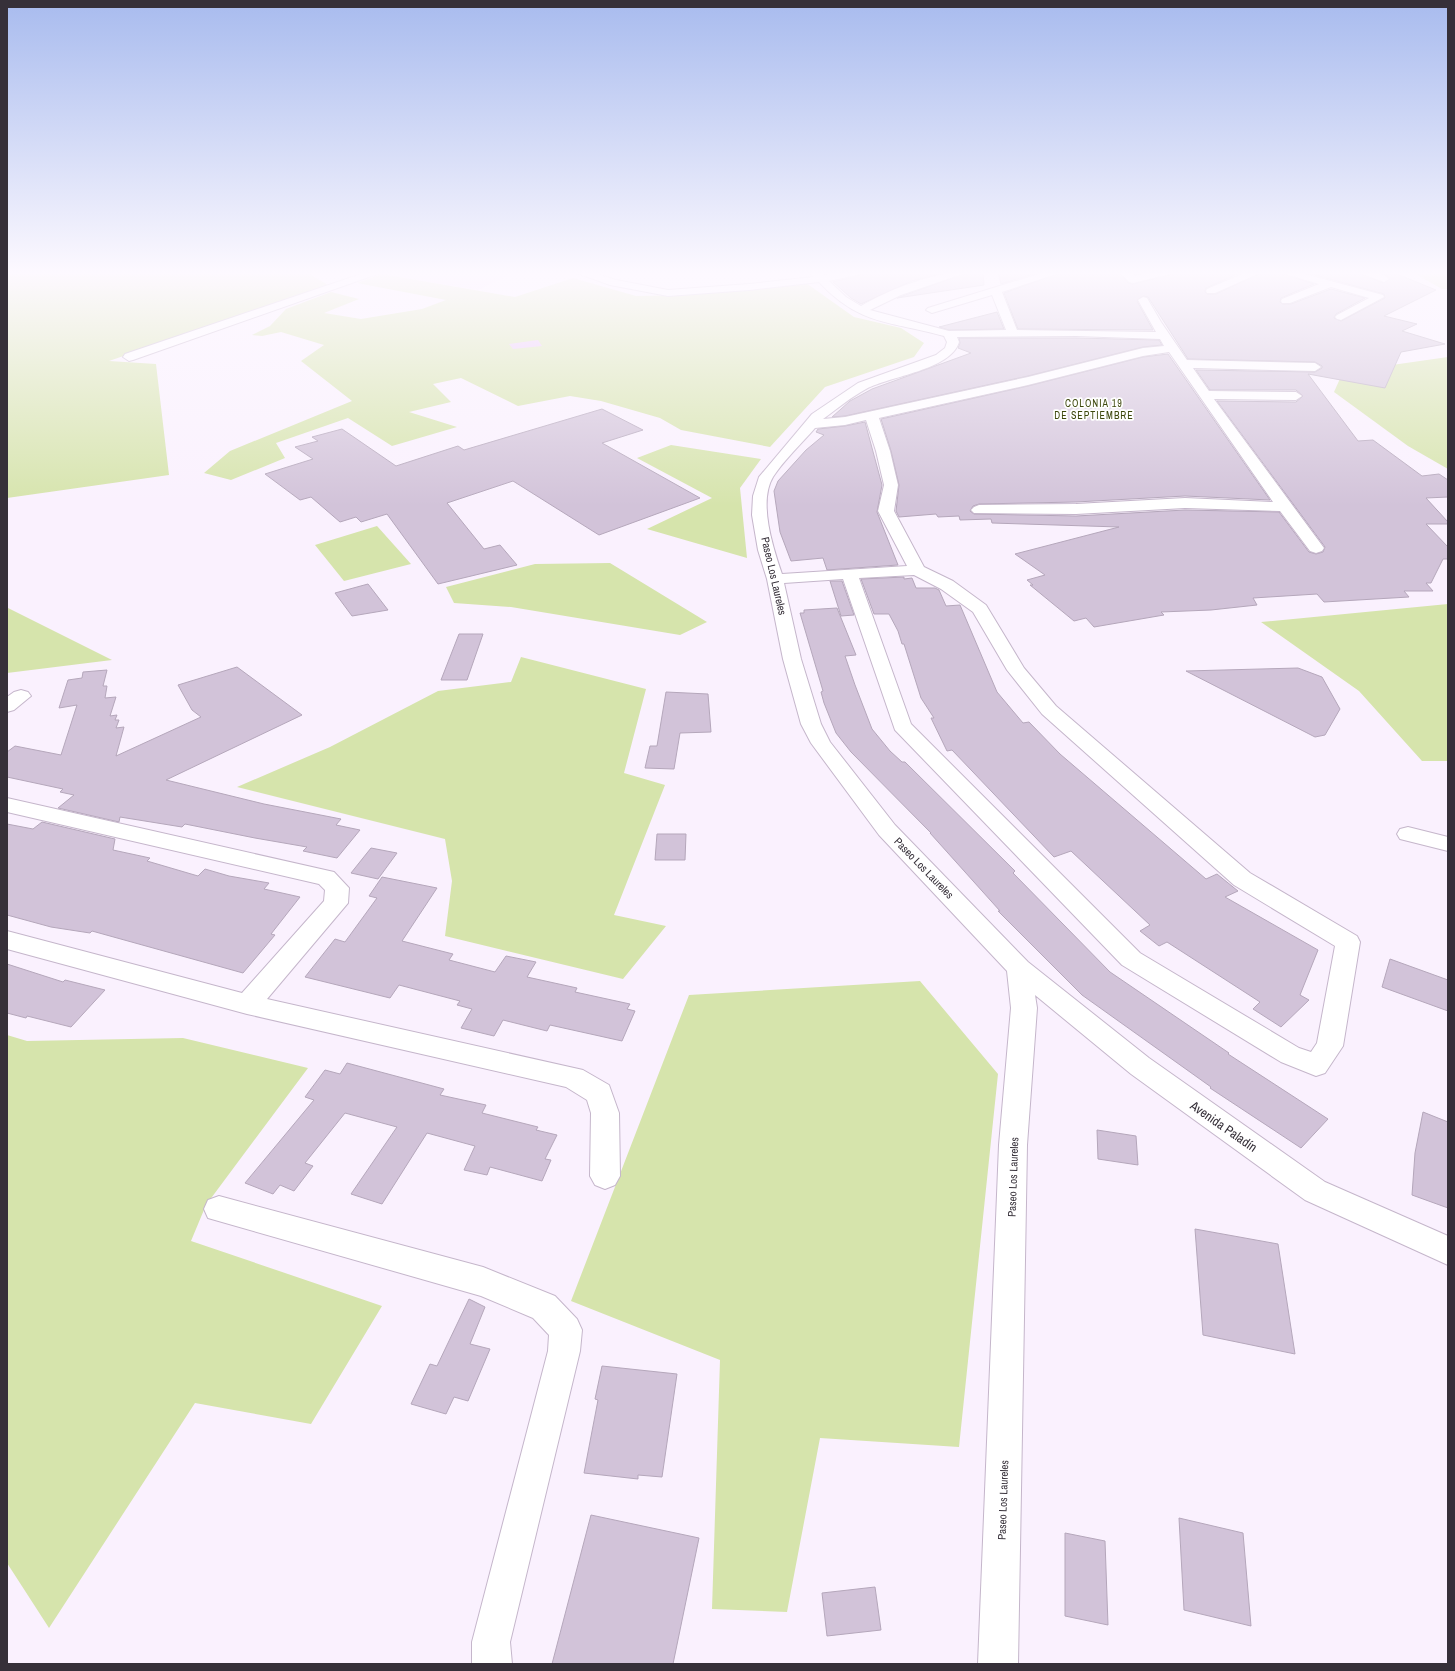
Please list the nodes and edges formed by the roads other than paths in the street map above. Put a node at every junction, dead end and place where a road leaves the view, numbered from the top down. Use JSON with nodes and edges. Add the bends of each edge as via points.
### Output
{"nodes":[{"id":1,"x":150,"y":350,"type":"edge"},
{"id":2,"x":950,"y":350,"type":"edge"},
{"id":3,"x":1158,"y":350,"type":"edge"},
{"id":4,"x":1174,"y":350,"type":"edge"},
{"id":5,"x":129,"y":357,"type":"dead end"},
{"id":6,"x":1184,"y":364,"type":"junction"},
{"id":7,"x":1316,"y":367,"type":"dead end"},
{"id":8,"x":1205,"y":395,"type":"junction"},
{"id":9,"x":1296,"y":396,"type":"dead end"},
{"id":10,"x":871,"y":415,"type":"junction"},
{"id":11,"x":811,"y":424,"type":"junction"},
{"id":12,"x":1284,"y":507,"type":"junction"},
{"id":13,"x":980,"y":510,"type":"dead end"},
{"id":14,"x":1316,"y":548,"type":"dead end"},
{"id":15,"x":917,"y":570,"type":"junction"},
{"id":16,"x":849,"y":574,"type":"junction"},
{"id":17,"x":775,"y":579,"type":"junction"},
{"id":18,"x":7,"y":805,"type":"edge"},
{"id":19,"x":1408,"y":834,"type":"dead end"},
{"id":20,"x":1448,"y":844,"type":"edge"},
{"id":21,"x":7,"y":940,"type":"edge"},
{"id":22,"x":1019,"y":968,"type":"junction"},
{"id":23,"x":247,"y":1004,"type":"junction"},
{"id":24,"x":605,"y":1176,"type":"dead end"},
{"id":25,"x":219,"y":1209,"type":"dead end"},
{"id":26,"x":1448,"y":1251,"type":"edge"},
{"id":27,"x":492,"y":1664,"type":"edge"},
{"id":28,"x":998,"y":1664,"type":"edge"}],
"edges":[{"from":1,"to":5,"type":"street"},
{"from":2,"to":11,"type":"street","name":"Paseo Los Laureles","via":[[947,354],[910,370],[862,386],[832,405]]},
{"from":3,"to":10,"type":"street"},
{"from":4,"to":6,"type":"street"},
{"from":6,"to":7,"type":"street"},
{"from":6,"to":8,"type":"street"},
{"from":8,"to":9,"type":"street"},
{"from":8,"to":12,"type":"street"},
{"from":10,"to":11,"type":"street","via":[[845,421]]},
{"from":10,"to":15,"type":"street","via":[[884,451],[891,485],[886,511]]},
{"from":11,"to":17,"type":"street","name":"Paseo Los Laureles","via":[[766,477],[760,496],[760,515],[766,550]]},
{"from":12,"to":13,"type":"street","via":[[1186,503],[1076,509]]},
{"from":12,"to":14,"type":"street"},
{"from":15,"to":16,"type":"street"},
{"from":15,"to":16,"type":"street","via":[[947,585],[980,609],[1016,670],[1049,710],[1242,879],[1348,942],[1330,1046],[1316,1065],[1290,1055],[1132,960],[902,726]]},
{"from":16,"to":17,"type":"street"},
{"from":17,"to":22,"type":"street","name":"Paseo Los Laureles","via":[[792,659],[811,724],[821,743],[887,830]]},
{"from":18,"to":23,"type":"street","via":[[326,878],[337,888],[336,903]]},
{"from":19,"to":20,"type":"street"},
{"from":21,"to":23,"type":"street"},
{"from":22,"to":26,"type":"street","name":"Avenida Paladín","via":[[1140,1066],[1315,1191]]},
{"from":22,"to":28,"type":"street","name":"Paseo Los Laureles","via":[[1024,1008],[1014,1145]]},
{"from":23,"to":24,"type":"street","via":[[573,1078],[600,1093],[605,1114]]},
{"from":25,"to":27,"type":"street","via":[[483,1282],[544,1307],[566,1330],[564,1351],[492,1642]]}]}
